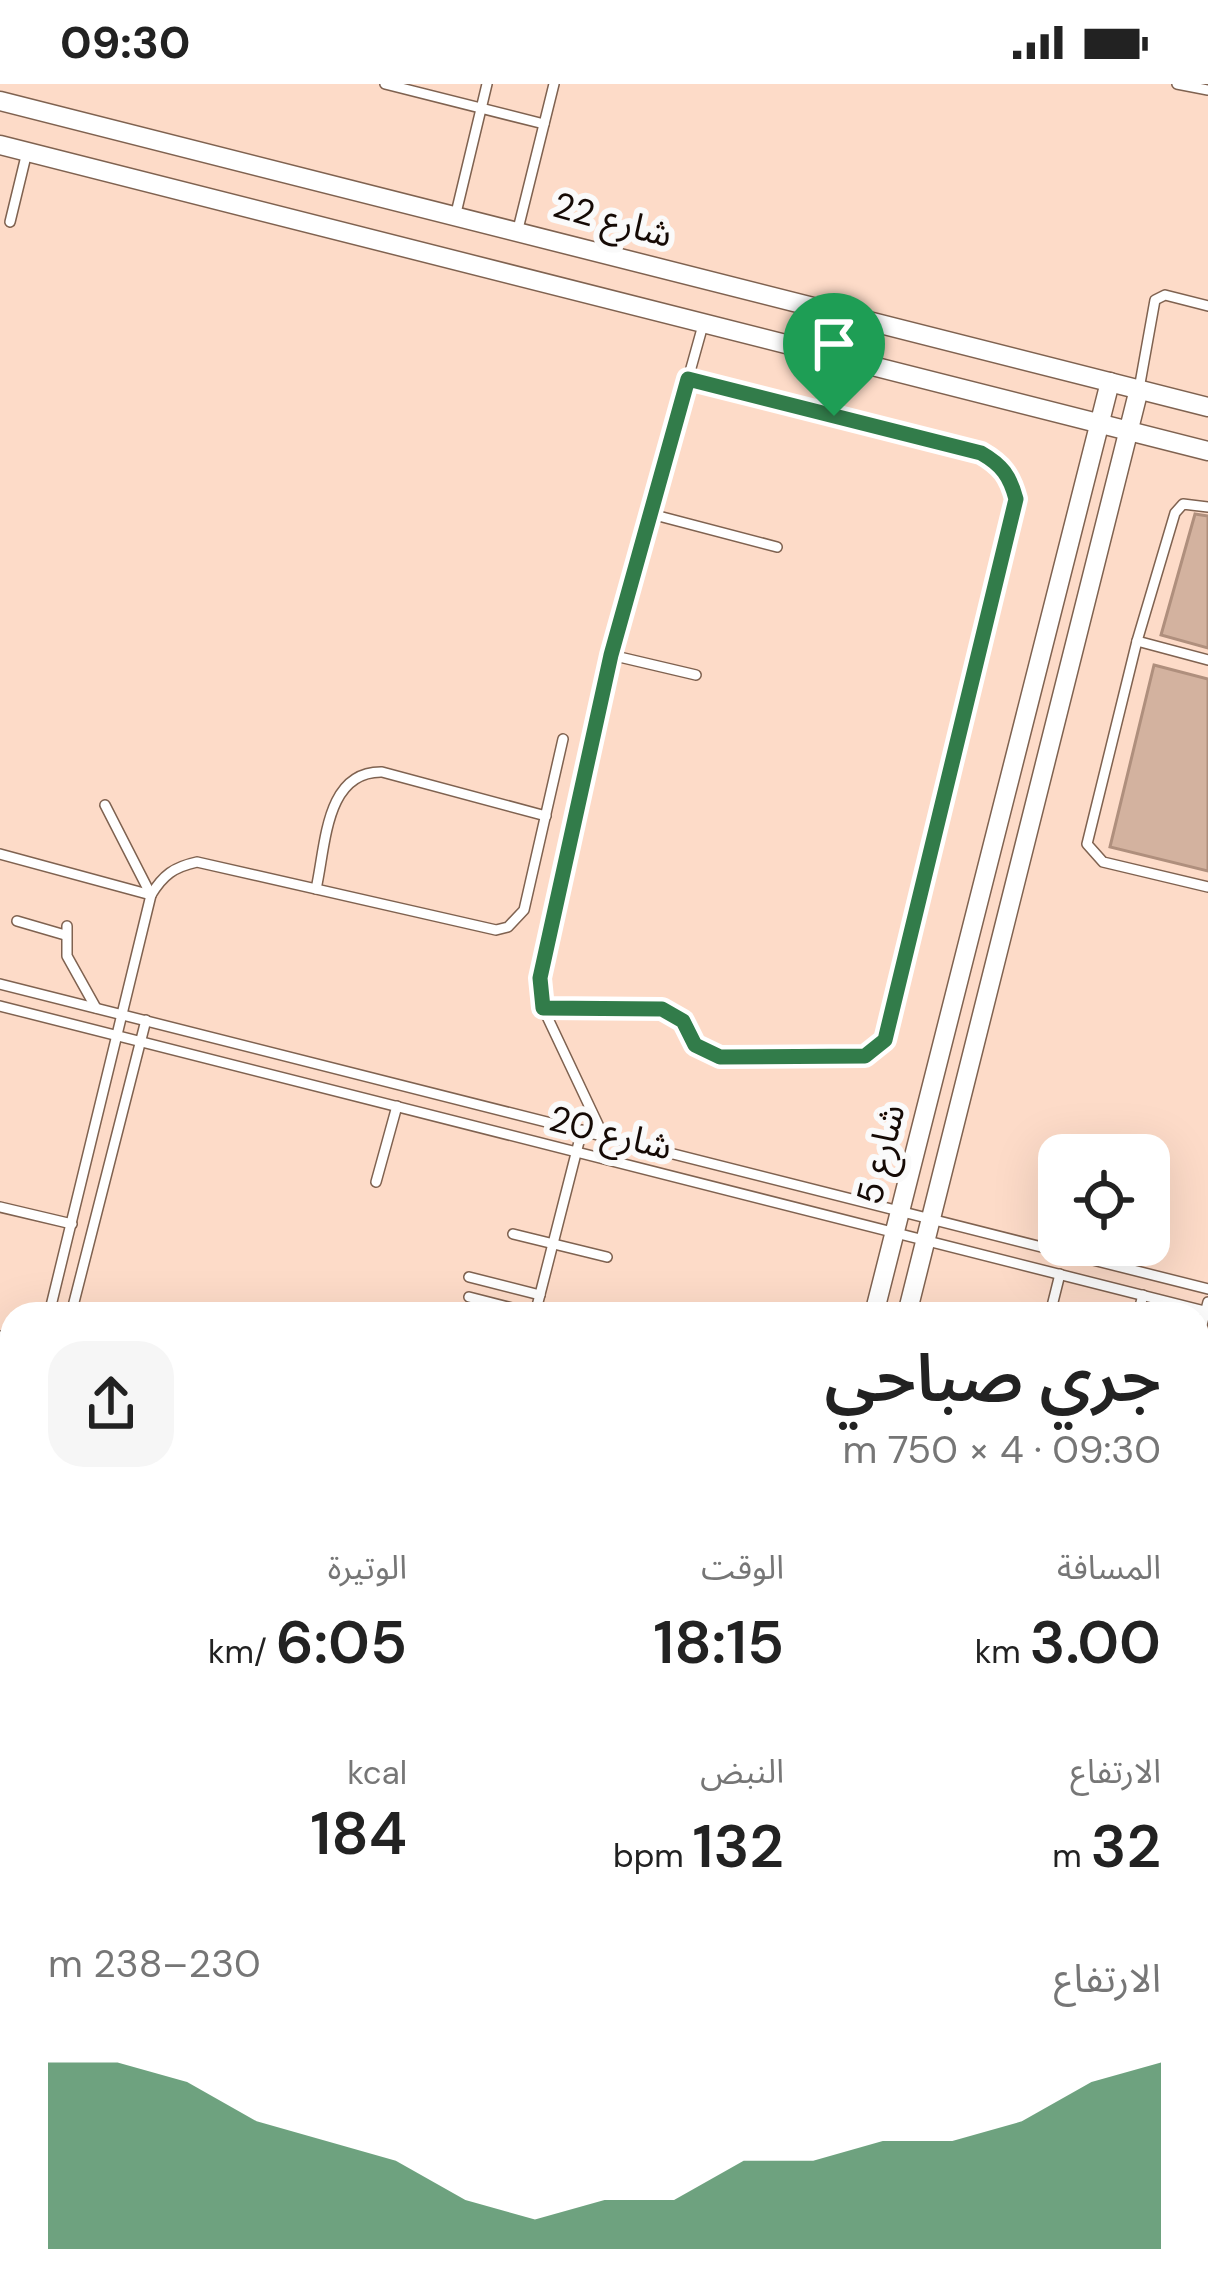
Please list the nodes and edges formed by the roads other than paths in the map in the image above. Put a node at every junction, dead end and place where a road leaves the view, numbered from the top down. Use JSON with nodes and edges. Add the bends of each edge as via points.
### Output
{"nodes":[{"id":1,"x":385,"y":84,"type":"edge"},
{"id":2,"x":487,"y":84,"type":"edge"},
{"id":3,"x":554,"y":84,"type":"edge"},
{"id":4,"x":1177,"y":84,"type":"edge"},
{"id":5,"x":403,"y":86,"type":"edge"},
{"id":6,"x":1208,"y":90,"type":"edge"},
{"id":7,"x":0,"y":101,"type":"edge"},
{"id":8,"x":481,"y":108,"type":"junction"},
{"id":9,"x":544,"y":124,"type":"junction"},
{"id":10,"x":0,"y":145,"type":"edge"},
{"id":11,"x":27,"y":152,"type":"junction"},
{"id":12,"x":456,"y":213,"type":"junction"},
{"id":13,"x":10,"y":222,"type":"dead end"},
{"id":14,"x":518,"y":229,"type":"junction"},
{"id":15,"x":1208,"y":307,"type":"edge"},
{"id":16,"x":703,"y":325,"type":"junction"},
{"id":17,"x":688,"y":379,"type":"junction"},
{"id":18,"x":1110,"y":382,"type":"junction"},
{"id":19,"x":1139,"y":389,"type":"junction"},
{"id":20,"x":1208,"y":407,"type":"edge"},
{"id":21,"x":1099,"y":425,"type":"junction"},
{"id":22,"x":1129,"y":432,"type":"junction"},
{"id":23,"x":1208,"y":451,"type":"edge"},
{"id":24,"x":1208,"y":507,"type":"edge"},
{"id":25,"x":651,"y":514,"type":"junction"},
{"id":26,"x":777,"y":547,"type":"dead end"},
{"id":27,"x":1137,"y":641,"type":"junction"},
{"id":28,"x":611,"y":655,"type":"junction"},
{"id":29,"x":1208,"y":660,"type":"edge"},
{"id":30,"x":696,"y":675,"type":"dead end"},
{"id":31,"x":563,"y":739,"type":"dead end"},
{"id":32,"x":105,"y":805,"type":"dead end"},
{"id":33,"x":546,"y":816,"type":"junction"},
{"id":34,"x":0,"y":854,"type":"edge"},
{"id":35,"x":1208,"y":887,"type":"edge"},
{"id":36,"x":316,"y":889,"type":"junction"},
{"id":37,"x":151,"y":895,"type":"junction"},
{"id":38,"x":17,"y":922,"type":"dead end"},
{"id":39,"x":0,"y":984,"type":"edge"},
{"id":40,"x":0,"y":1006,"type":"edge"},
{"id":41,"x":96,"y":1008,"type":"junction"},
{"id":42,"x":543,"y":1008,"type":"junction"},
{"id":43,"x":125,"y":1015,"type":"junction"},
{"id":44,"x":146,"y":1020,"type":"junction"},
{"id":45,"x":119,"y":1036,"type":"junction"},
{"id":46,"x":140,"y":1041,"type":"junction"},
{"id":47,"x":397,"y":1106,"type":"junction"},
{"id":48,"x":582,"y":1130,"type":"junction"},
{"id":49,"x":604,"y":1135,"type":"junction"},
{"id":50,"x":577,"y":1152,"type":"junction"},
{"id":51,"x":376,"y":1182,"type":"dead end"},
{"id":52,"x":0,"y":1207,"type":"edge"},
{"id":53,"x":900,"y":1210,"type":"junction"},
{"id":54,"x":934,"y":1218,"type":"junction"},
{"id":55,"x":72,"y":1224,"type":"junction"},
{"id":56,"x":894,"y":1232,"type":"junction"},
{"id":57,"x":513,"y":1234,"type":"dead end"},
{"id":58,"x":928,"y":1240,"type":"junction"},
{"id":59,"x":553,"y":1244,"type":"junction"},
{"id":60,"x":607,"y":1257,"type":"dead end"},
{"id":61,"x":1060,"y":1274,"type":"junction"},
{"id":62,"x":470,"y":1277,"type":"dead end"},
{"id":63,"x":1208,"y":1289,"type":"edge"},
{"id":64,"x":540,"y":1295,"type":"junction"},
{"id":65,"x":1143,"y":1295,"type":"junction"},
{"id":66,"x":469,"y":1298,"type":"dead end"},
{"id":67,"x":52,"y":1302,"type":"edge"},
{"id":68,"x":74,"y":1302,"type":"edge"},
{"id":69,"x":486,"y":1302,"type":"edge"},
{"id":70,"x":538,"y":1302,"type":"edge"},
{"id":71,"x":877,"y":1302,"type":"edge"},
{"id":72,"x":910,"y":1302,"type":"edge"},
{"id":73,"x":1053,"y":1302,"type":"edge"},
{"id":74,"x":1141,"y":1302,"type":"edge"},
{"id":75,"x":1177,"y":1302,"type":"edge"}],
"edges":[{"from":1,"to":5,"type":"lane"},
{"from":2,"to":8,"type":"lane"},
{"from":3,"to":9,"type":"lane"},
{"from":4,"to":6,"type":"lane"},
{"from":5,"to":8,"type":"lane"},
{"from":7,"to":12,"type":"street","name":"شارع 22"},
{"from":8,"to":9,"type":"lane"},
{"from":8,"to":12,"type":"lane"},
{"from":9,"to":14,"type":"lane"},
{"from":10,"to":11,"type":"street"},
{"from":11,"to":13,"type":"lane"},
{"from":11,"to":16,"type":"street"},
{"from":12,"to":14,"type":"street","name":"شارع 22"},
{"from":14,"to":18,"type":"street","name":"شارع 22"},
{"from":15,"to":19,"type":"lane","via":[[1155,300]]},
{"from":16,"to":17,"type":"lane"},
{"from":16,"to":21,"type":"street"},
{"from":17,"to":25,"type":"lane"},
{"from":17,"to":42,"type":"lane","via":[[981,453],[1011,479],[1016,499],[877,1050],[720,1057],[695,1045],[683,1021],[662,1009]]},
{"from":18,"to":19,"type":"street","name":"شارع 22"},
{"from":18,"to":21,"type":"street","name":"شارع 5"},
{"from":19,"to":20,"type":"street","name":"شارع 22"},
{"from":19,"to":22,"type":"street","name":"شارع 5"},
{"from":21,"to":22,"type":"street"},
{"from":21,"to":53,"type":"street","name":"شارع 5"},
{"from":22,"to":23,"type":"street"},
{"from":22,"to":54,"type":"street","name":"شارع 5"},
{"from":24,"to":27,"type":"lane","via":[[1178,507]]},
{"from":25,"to":26,"type":"lane"},
{"from":25,"to":28,"type":"lane"},
{"from":27,"to":29,"type":"lane"},
{"from":27,"to":35,"type":"lane","via":[[1087,844],[1103,862]]},
{"from":28,"to":30,"type":"lane"},
{"from":28,"to":42,"type":"lane","via":[[540,978]]},
{"from":31,"to":33,"type":"lane"},
{"from":32,"to":37,"type":"lane"},
{"from":33,"to":36,"type":"lane","via":[[524,910],[508,927]]},
{"from":33,"to":36,"type":"lane","via":[[363,772],[337,797]]},
{"from":34,"to":37,"type":"lane"},
{"from":36,"to":37,"type":"lane","via":[[197,862],[178,866]]},
{"from":37,"to":43,"type":"lane"},
{"from":38,"to":41,"type":"lane","via":[[66,930],[67,956]]},
{"from":39,"to":41,"type":"lane","name":"شارع 20"},
{"from":40,"to":45,"type":"lane","name":"شارع 20"},
{"from":41,"to":43,"type":"lane","name":"شارع 20"},
{"from":42,"to":49,"type":"lane"},
{"from":43,"to":44,"type":"lane","name":"شارع 20"},
{"from":43,"to":45,"type":"lane"},
{"from":44,"to":46,"type":"lane"},
{"from":44,"to":48,"type":"lane","name":"شارع 20"},
{"from":45,"to":46,"type":"lane","name":"شارع 20"},
{"from":45,"to":55,"type":"lane"},
{"from":46,"to":47,"type":"lane","name":"شارع 20"},
{"from":46,"to":68,"type":"lane"},
{"from":47,"to":50,"type":"lane","name":"شارع 20"},
{"from":47,"to":51,"type":"lane"},
{"from":48,"to":49,"type":"lane","name":"شارع 20"},
{"from":48,"to":50,"type":"lane"},
{"from":49,"to":53,"type":"lane","name":"شارع 20"},
{"from":50,"to":56,"type":"lane","name":"شارع 20"},
{"from":50,"to":59,"type":"lane"},
{"from":52,"to":55,"type":"lane"},
{"from":53,"to":54,"type":"lane","name":"شارع 20"},
{"from":53,"to":56,"type":"street","name":"شارع 5"},
{"from":54,"to":58,"type":"street","name":"شارع 5"},
{"from":54,"to":63,"type":"lane","name":"شارع 20"},
{"from":55,"to":67,"type":"lane"},
{"from":56,"to":58,"type":"lane","name":"شارع 20"},
{"from":56,"to":71,"type":"street","name":"شارع 5"},
{"from":57,"to":59,"type":"lane"},
{"from":58,"to":61,"type":"lane","name":"شارع 20"},
{"from":58,"to":72,"type":"street","name":"شارع 5"},
{"from":59,"to":60,"type":"lane"},
{"from":59,"to":64,"type":"lane"},
{"from":61,"to":65,"type":"lane","name":"شارع 20"},
{"from":61,"to":73,"type":"lane"},
{"from":62,"to":64,"type":"lane"},
{"from":64,"to":70,"type":"lane"},
{"from":65,"to":74,"type":"lane"},
{"from":65,"to":75,"type":"lane","name":"شارع 20"},
{"from":66,"to":69,"type":"lane"}]}
